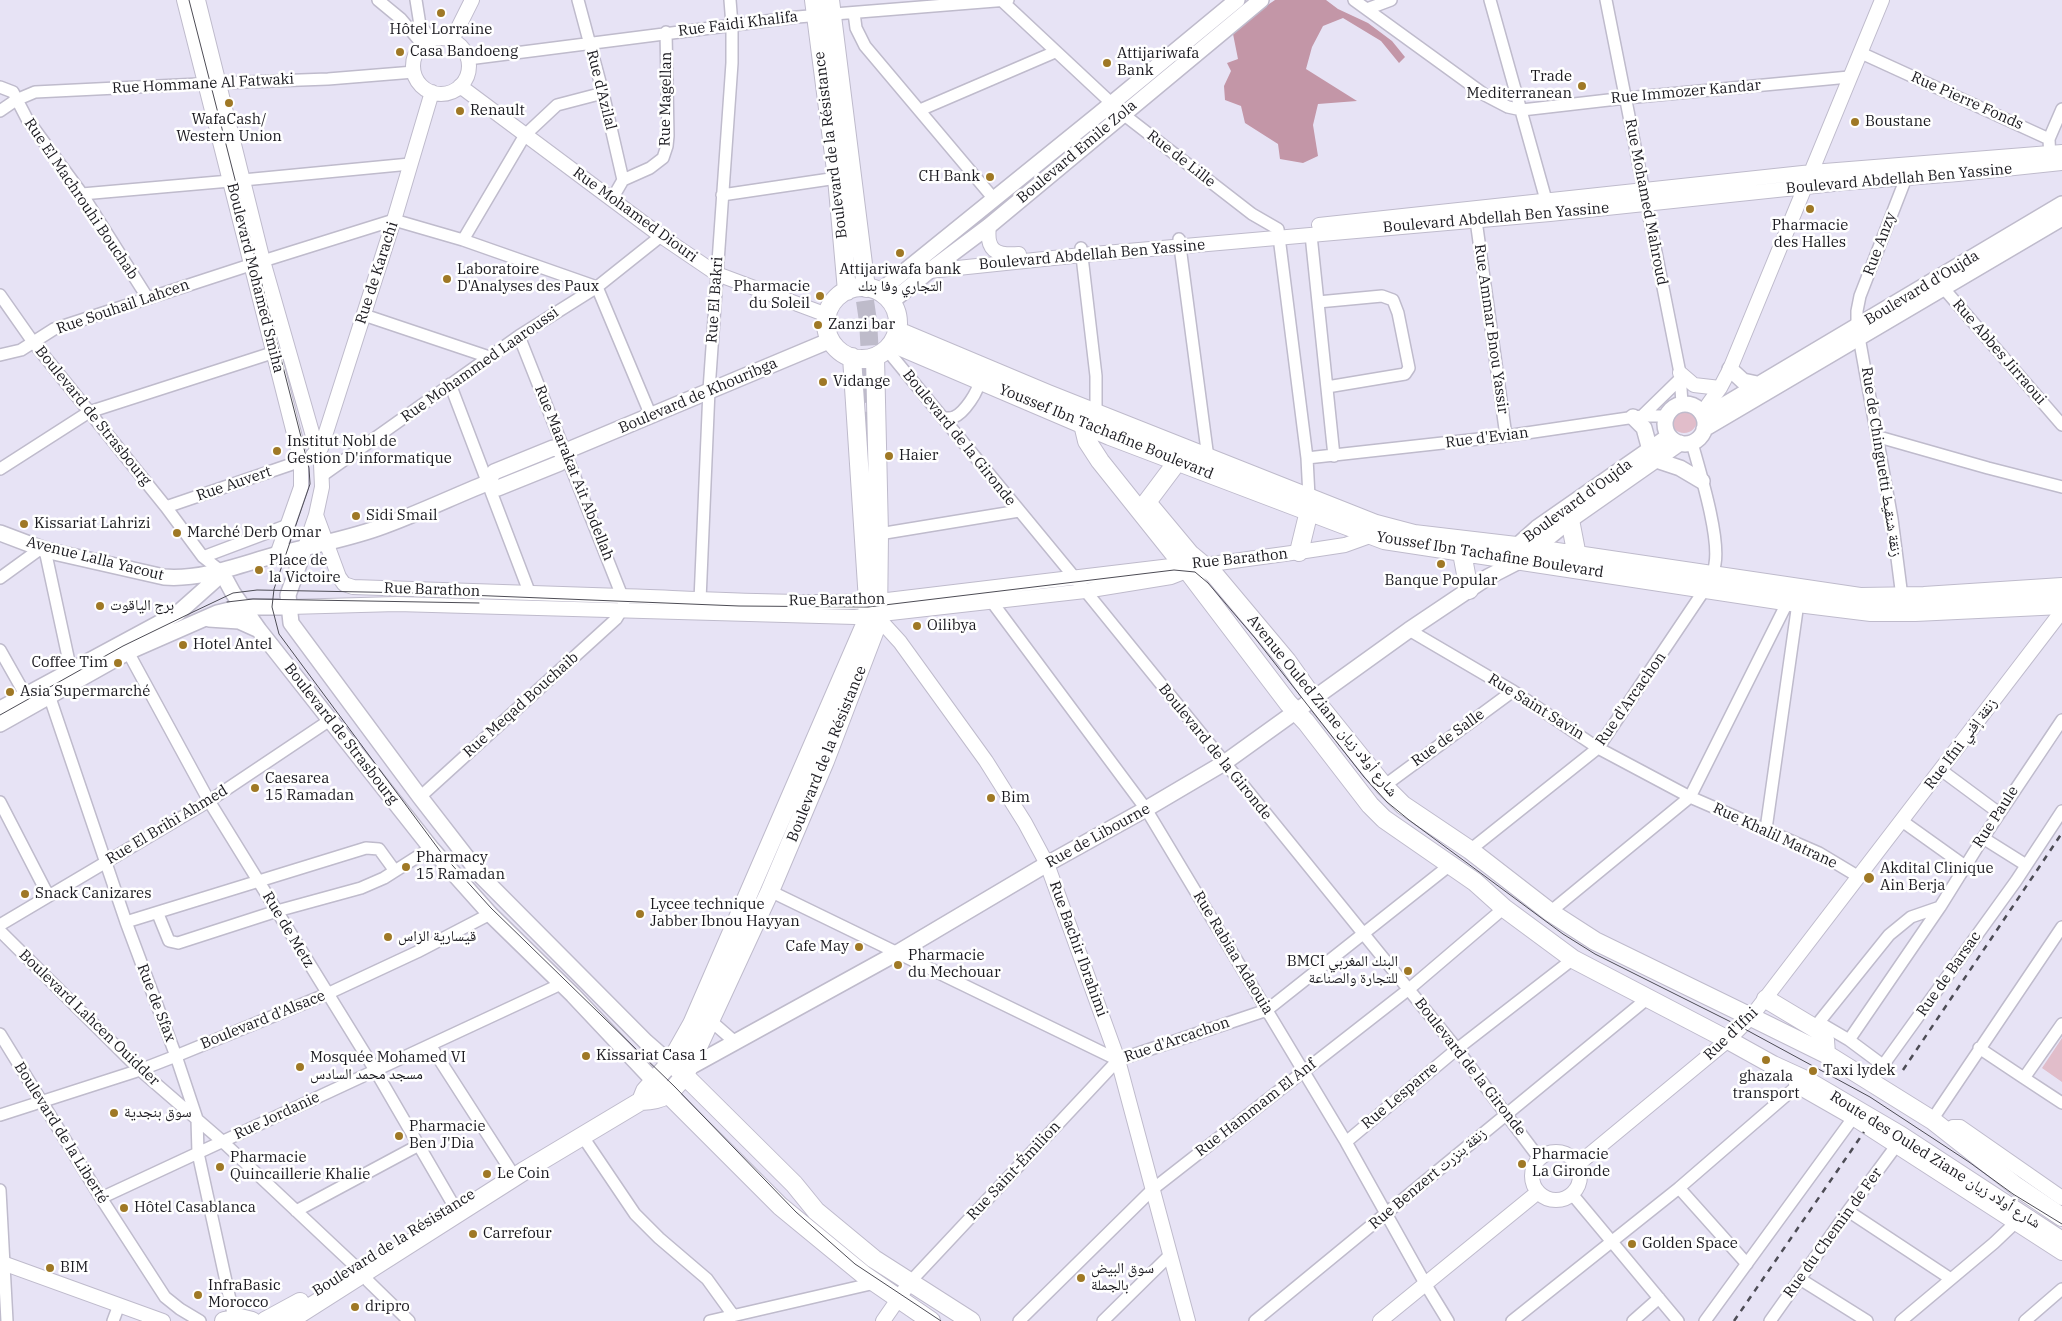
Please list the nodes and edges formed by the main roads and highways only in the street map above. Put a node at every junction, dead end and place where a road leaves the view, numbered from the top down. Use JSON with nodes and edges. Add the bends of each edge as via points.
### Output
{"nodes":[{"id":1,"x":1261,"y":0,"type":"edge"},
{"id":2,"x":1232,"y":2,"type":"edge"},
{"id":3,"x":823,"y":7,"type":"edge"},
{"id":4,"x":1117,"y":109,"type":"junction"},
{"id":5,"x":2059,"y":215,"type":"edge"},
{"id":6,"x":847,"y":291,"type":"junction"},
{"id":7,"x":879,"y":294,"type":"junction"},
{"id":8,"x":830,"y":340,"type":"junction"},
{"id":9,"x":888,"y":345,"type":"junction"},
{"id":10,"x":852,"y":357,"type":"junction"},
{"id":11,"x":1730,"y":369,"type":"road end"},
{"id":12,"x":1766,"y":384,"type":"junction"},
{"id":13,"x":1096,"y":412,"type":"junction"},
{"id":14,"x":1080,"y":414,"type":"junction"},
{"id":15,"x":1637,"y":416,"type":"road end"},
{"id":16,"x":1703,"y":420,"type":"junction"},
{"id":17,"x":1099,"y":430,"type":"junction"},
{"id":18,"x":1680,"y":440,"type":"junction"},
{"id":19,"x":1653,"y":455,"type":"junction"},
{"id":20,"x":1177,"y":462,"type":"junction"},
{"id":21,"x":1702,"y":481,"type":"road end"},
{"id":22,"x":1147,"y":502,"type":"junction"},
{"id":23,"x":1309,"y":504,"type":"junction"},
{"id":24,"x":1570,"y":520,"type":"junction"},
{"id":25,"x":0,"y":534,"type":"edge"},
{"id":26,"x":304,"y":550,"type":"junction"},
{"id":27,"x":1299,"y":552,"type":"road end"},
{"id":28,"x":1462,"y":553,"type":"junction"},
{"id":29,"x":1519,"y":553,"type":"junction"},
{"id":30,"x":1577,"y":556,"type":"junction"},
{"id":31,"x":1191,"y":567,"type":"junction"},
{"id":32,"x":221,"y":571,"type":"junction"},
{"id":33,"x":1488,"y":577,"type":"joint"},
{"id":34,"x":1709,"y":583,"type":"junction"},
{"id":35,"x":2062,"y":587,"type":"edge"},
{"id":36,"x":1469,"y":590,"type":"junction"},
{"id":37,"x":2062,"y":605,"type":"edge"},
{"id":38,"x":242,"y":607,"type":"junction"},
{"id":39,"x":289,"y":607,"type":"junction"},
{"id":40,"x":875,"y":610,"type":"junction"},
{"id":41,"x":202,"y":619,"type":"junction"},
{"id":42,"x":259,"y":630,"type":"junction"},
{"id":43,"x":857,"y":662,"type":"dead end"},
{"id":44,"x":1314,"y":699,"type":"junction"},
{"id":45,"x":0,"y":709,"type":"edge"},
{"id":46,"x":1297,"y":712,"type":"junction"},
{"id":47,"x":0,"y":724,"type":"edge"},
{"id":48,"x":1766,"y":999,"type":"road end"},
{"id":49,"x":703,"y":1025,"type":"junction"},
{"id":50,"x":1794,"y":1038,"type":"joint"},
{"id":51,"x":1728,"y":1040,"type":"joint"},
{"id":52,"x":1826,"y":1054,"type":"junction"},
{"id":53,"x":670,"y":1063,"type":"junction"},
{"id":54,"x":688,"y":1071,"type":"junction"},
{"id":55,"x":654,"y":1081,"type":"junction"},
{"id":56,"x":668,"y":1094,"type":"junction"},
{"id":57,"x":641,"y":1101,"type":"junction"},
{"id":58,"x":1896,"y":1146,"type":"road end"},
{"id":59,"x":1923,"y":1150,"type":"junction"},
{"id":60,"x":518,"y":1171,"type":"junction"},
{"id":61,"x":2062,"y":1217,"type":"edge"},
{"id":62,"x":2062,"y":1241,"type":"edge"},
{"id":63,"x":229,"y":1320,"type":"edge"},
{"id":64,"x":299,"y":1320,"type":"edge"},
{"id":65,"x":252,"y":1321,"type":"edge"},
{"id":66,"x":265,"y":1321,"type":"edge"},
{"id":67,"x":931,"y":1321,"type":"edge"},
{"id":68,"x":971,"y":1321,"type":"edge"}],
"edges":[{"from":1,"to":4,"type":"main road","name":"Boulevard Emile Zola"},
{"from":2,"to":4,"type":"main road","name":"Boulevard Emile Zola"},
{"from":3,"to":6,"type":"main road","name":"Boulevard de la Résistance"},
{"from":3,"to":7,"type":"main road","name":"Boulevard de la Résistance"},
{"from":4,"to":7,"type":"main road","name":"Boulevard Emile Zola","via":[[994,199]]},
{"from":4,"to":7,"type":"main road","name":"Boulevard Emile Zola","via":[[989,226],[929,271]]},
{"from":5,"to":12,"type":"main road","name":"Boulevard d'Oujda"},
{"from":6,"to":7,"type":"main road"},
{"from":6,"to":8,"type":"main road","via":[[836,300],[827,316]]},
{"from":7,"to":9,"type":"main road","via":[[897,314]]},
{"from":8,"to":10,"type":"main road","via":[[841,352]]},
{"from":8,"to":26,"type":"main road","name":"Boulevard de Khouribga","via":[[566,451],[560,463],[498,488],[487,483],[377,528]]},
{"from":9,"to":10,"type":"main road","via":[[862,359]]},
{"from":9,"to":14,"type":"main road","name":"Youssef Ibn Tachafine Boulevard"},
{"from":9,"to":14,"type":"main road","name":"Youssef Ibn Tachafine Boulevard","via":[[979,381]]},
{"from":9,"to":40,"type":"main road","name":"Boulevard de la Résistance"},
{"from":10,"to":40,"type":"main road","name":"Boulevard de la Résistance"},
{"from":11,"to":12,"type":"main road","via":[[1743,381]]},
{"from":12,"to":16,"type":"main road","name":"Boulevard d'Oujda"},
{"from":13,"to":14,"type":"main road","name":"Youssef Ibn Tachafine Boulevard"},
{"from":13,"to":17,"type":"main road","name":"Avenue Ouled Ziane شارع أولاد زيان"},
{"from":13,"to":23,"type":"main road","name":"Youssef Ibn Tachafine Boulevard"},
{"from":14,"to":17,"type":"main road","name":"Youssef Ibn Tachafine Boulevard"},
{"from":14,"to":31,"type":"main road","name":"Avenue Ouled Ziane شارع أولاد زيان","via":[[1087,441],[1100,461]]},
{"from":15,"to":19,"type":"main road"},
{"from":16,"to":18,"type":"main road","via":[[1698,440]]},
{"from":16,"to":18,"type":"main road","via":[[1694,406],[1682,404],[1672,409],[1667,416],[1666,428]]},
{"from":17,"to":20,"type":"main road","name":"Youssef Ibn Tachafine Boulevard"},
{"from":17,"to":22,"type":"main road","name":"Avenue Ouled Ziane شارع أولاد زيان","via":[[1111,459]]},
{"from":18,"to":19,"type":"main road","name":"Boulevard d'Oujda"},
{"from":19,"to":21,"type":"main road"},
{"from":19,"to":24,"type":"main road","name":"Boulevard d'Oujda"},
{"from":19,"to":29,"type":"main road","name":"Boulevard d'Oujda","via":[[1537,528]]},
{"from":20,"to":22,"type":"main road"},
{"from":20,"to":23,"type":"main road","name":"Youssef Ibn Tachafine Boulevard"},
{"from":22,"to":31,"type":"main road","name":"Avenue Ouled Ziane شارع أولاد زيان","via":[[1190,554]]},
{"from":23,"to":27,"type":"main road"},
{"from":23,"to":28,"type":"main road","name":"Youssef Ibn Tachafine Boulevard","via":[[1370,536]]},
{"from":23,"to":29,"type":"main road","name":"Youssef Ibn Tachafine Boulevard","via":[[1414,534]]},
{"from":24,"to":29,"type":"main road","name":"Boulevard d'Oujda"},
{"from":24,"to":30,"type":"main road"},
{"from":25,"to":32,"type":"main road","name":"Avenue Lalla Yacout","via":[[42,550],[164,578]]},
{"from":26,"to":32,"type":"main road","name":"Boulevard de Khouribga"},
{"from":26,"to":39,"type":"main road","name":"Boulevard de Strasbourg","via":[[291,583]]},
{"from":28,"to":29,"type":"main road","name":"Youssef Ibn Tachafine Boulevard"},
{"from":28,"to":36,"type":"main road"},
{"from":29,"to":30,"type":"main road","name":"Youssef Ibn Tachafine Boulevard"},
{"from":29,"to":33,"type":"main road","name":"Boulevard d'Oujda"},
{"from":29,"to":34,"type":"main road","name":"Youssef Ibn Tachafine Boulevard"},
{"from":30,"to":34,"type":"main road","name":"Youssef Ibn Tachafine Boulevard"},
{"from":31,"to":44,"type":"main road","name":"Avenue Ouled Ziane شارع أولاد زيان","via":[[1214,574],[1288,661]]},
{"from":31,"to":46,"type":"main road","name":"Avenue Ouled Ziane شارع أولاد زيان"},
{"from":32,"to":38,"type":"main road","name":"Boulevard de Strasbourg"},
{"from":32,"to":45,"type":"main road","via":[[178,613]]},
{"from":33,"to":36,"type":"main road","name":"Rue de Libourne"},
{"from":34,"to":35,"type":"main road","name":"Youssef Ibn Tachafine Boulevard","via":[[1860,597]]},
{"from":34,"to":37,"type":"main road","name":"Youssef Ibn Tachafine Boulevard","via":[[1793,602],[1888,613]]},
{"from":36,"to":44,"type":"main road","name":"Rue de Libourne"},
{"from":38,"to":39,"type":"main road"},
{"from":38,"to":41,"type":"main road"},
{"from":38,"to":42,"type":"main road","name":"Boulevard de Strasbourg"},
{"from":39,"to":53,"type":"main road","name":"Boulevard de Strasbourg","via":[[292,623],[482,877]]},
{"from":40,"to":49,"type":"main road","name":"Boulevard de la Résistance","via":[[760,871]]},
{"from":40,"to":49,"type":"main road","name":"Boulevard de la Résistance","via":[[870,648],[825,761],[770,892]]},
{"from":41,"to":42,"type":"main road","via":[[239,621]]},
{"from":41,"to":47,"type":"main road","via":[[128,652]]},
{"from":42,"to":55,"type":"main road","name":"Boulevard de Strasbourg","via":[[431,848],[490,914]]},
{"from":43,"to":49,"type":"main road","via":[[704,1008]]},
{"from":44,"to":46,"type":"main road","name":"Rue de Libourne"},
{"from":44,"to":50,"type":"main road","name":"Avenue Ouled Ziane شارع أولاد زيان","via":[[1384,786],[1414,813],[1470,850],[1550,912],[1595,941]]},
{"from":46,"to":51,"type":"main road","name":"Avenue Ouled Ziane شارع أولاد زيان","via":[[1377,813],[1474,882],[1573,959]]},
{"from":46,"to":54,"type":"main road","name":"Rue de Libourne","via":[[1224,763],[1146,809]]},
{"from":48,"to":52,"type":"main road","via":[[1817,1025],[1823,1035]]},
{"from":49,"to":53,"type":"main road","name":"Boulevard de la Résistance"},
{"from":49,"to":54,"type":"main road","name":"Boulevard de la Résistance"},
{"from":50,"to":52,"type":"main road","name":"Route des Ouled Ziane شارع أولاد زيان"},
{"from":51,"to":59,"type":"main road","name":"Route des Ouled Ziane شارع أولاد زيان","via":[[1795,1080],[1820,1087]]},
{"from":52,"to":61,"type":"main road","name":"Route des Ouled Ziane شارع أولاد زيان","via":[[1932,1120],[2016,1186]]},
{"from":53,"to":54,"type":"main road"},
{"from":53,"to":55,"type":"main road","name":"Boulevard de la Résistance"},
{"from":54,"to":56,"type":"main road","name":"Boulevard de la Résistance"},
{"from":54,"to":68,"type":"main road","via":[[716,1108],[794,1184],[816,1211],[874,1258]]},
{"from":55,"to":56,"type":"main road"},
{"from":55,"to":57,"type":"main road","name":"Boulevard de la Résistance","via":[[645,1090]]},
{"from":56,"to":57,"type":"main road","name":"Boulevard de la Résistance","via":[[656,1101]]},
{"from":56,"to":67,"type":"main road","via":[[780,1206],[875,1282]]},
{"from":57,"to":60,"type":"main road","name":"Boulevard de la Résistance","via":[[583,1137]]},
{"from":58,"to":59,"type":"main road"},
{"from":59,"to":62,"type":"main road","name":"Route des Ouled Ziane شارع أولاد زيان"},
{"from":60,"to":64,"type":"main road"},
{"from":60,"to":64,"type":"main road","name":"Boulevard de la Résistance","via":[[524,1181],[368,1281]]},
{"from":60,"to":66,"type":"main road","name":"Boulevard de la Résistance","via":[[454,1206]]},
{"from":63,"to":65,"type":"main road"}]}
